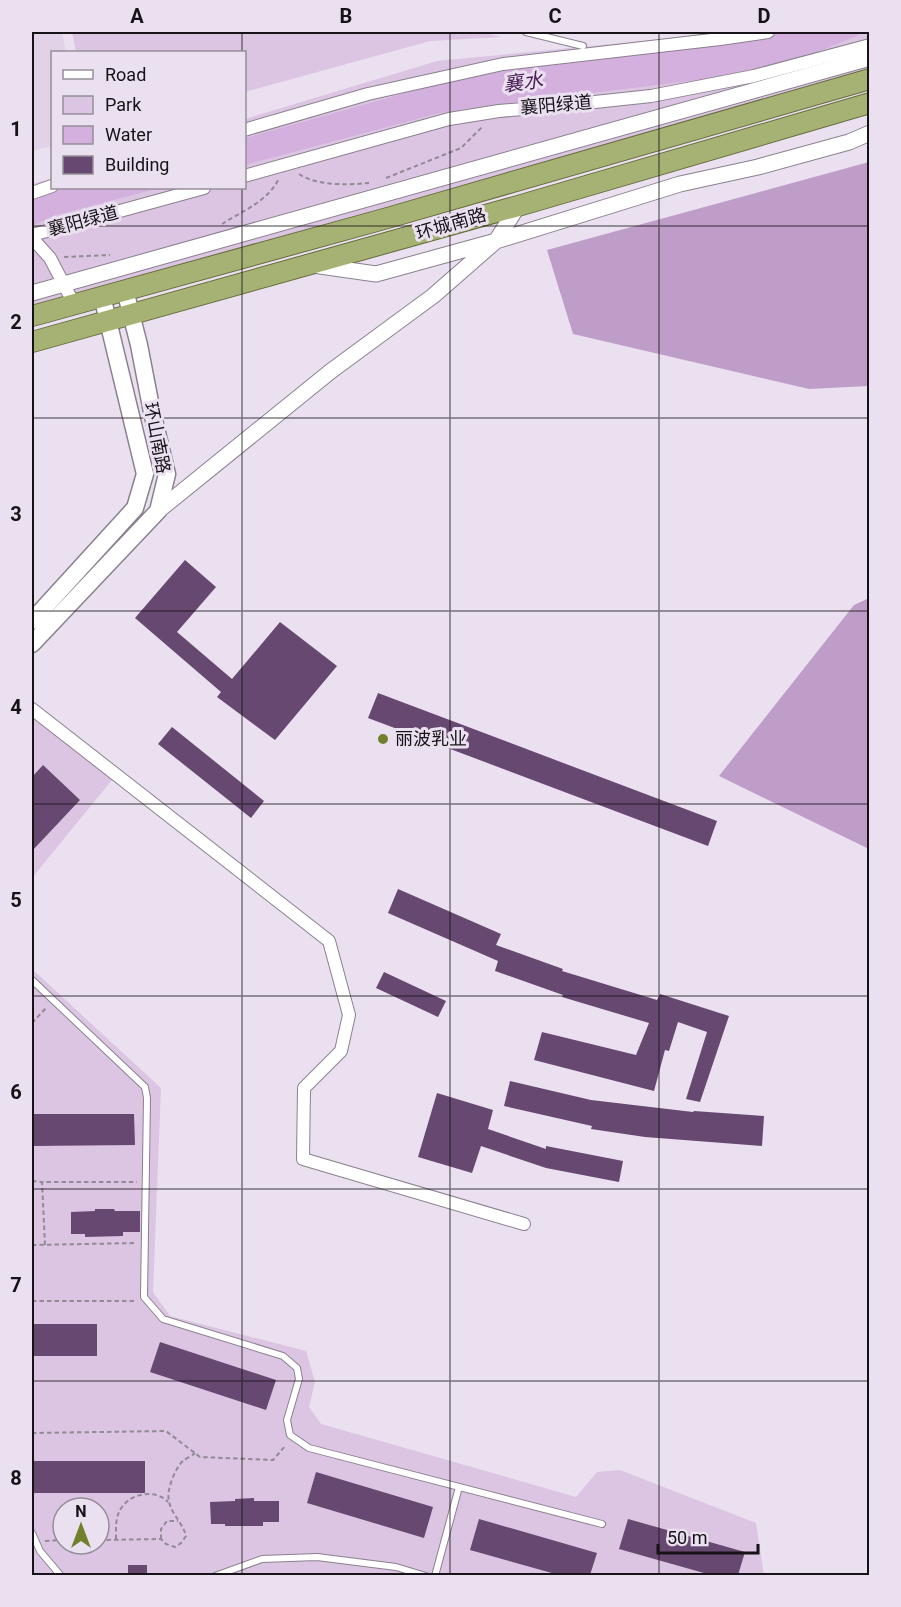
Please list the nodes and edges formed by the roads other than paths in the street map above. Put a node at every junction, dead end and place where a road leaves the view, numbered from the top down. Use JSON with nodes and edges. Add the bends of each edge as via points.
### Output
{"nodes":[{"id":1,"x":526,"y":32,"type":"edge"},
{"id":2,"x":768,"y":32,"type":"edge"},
{"id":3,"x":870,"y":45,"type":"edge"},
{"id":4,"x":583,"y":46,"type":"dead end"},
{"id":5,"x":870,"y":58,"type":"edge"},
{"id":6,"x":870,"y":79,"type":"edge"},
{"id":7,"x":870,"y":103,"type":"edge"},
{"id":8,"x":246,"y":129,"type":"edge"},
{"id":9,"x":870,"y":133,"type":"edge"},
{"id":10,"x":246,"y":175,"type":"edge"},
{"id":11,"x":51,"y":186,"type":"edge"},
{"id":12,"x":200,"y":189,"type":"edge"},
{"id":13,"x":32,"y":193,"type":"edge"},
{"id":14,"x":518,"y":206,"type":"junction"},
{"id":15,"x":32,"y":236,"type":"edge"},
{"id":16,"x":496,"y":241,"type":"junction"},
{"id":17,"x":307,"y":264,"type":"junction"},
{"id":18,"x":63,"y":284,"type":"junction"},
{"id":19,"x":125,"y":290,"type":"junction"},
{"id":20,"x":32,"y":293,"type":"edge"},
{"id":21,"x":102,"y":296,"type":"junction"},
{"id":22,"x":74,"y":304,"type":"junction"},
{"id":23,"x":131,"y":314,"type":"junction"},
{"id":24,"x":32,"y":316,"type":"edge"},
{"id":25,"x":109,"y":320,"type":"junction"},
{"id":26,"x":36,"y":343,"type":"edge"},
{"id":27,"x":158,"y":511,"type":"junction"},
{"id":28,"x":32,"y":621,"type":"edge"},
{"id":29,"x":32,"y":645,"type":"edge"},
{"id":30,"x":32,"y":709,"type":"edge"},
{"id":31,"x":32,"y":980,"type":"edge"},
{"id":32,"x":524,"y":1224,"type":"dead end"},
{"id":33,"x":459,"y":1487,"type":"junction"},
{"id":34,"x":602,"y":1524,"type":"dead end"},
{"id":35,"x":32,"y":1533,"type":"edge"},
{"id":36,"x":61,"y":1575,"type":"edge"},
{"id":37,"x":215,"y":1575,"type":"edge"},
{"id":38,"x":421,"y":1575,"type":"edge"},
{"id":39,"x":435,"y":1575,"type":"edge"}],
"edges":[{"from":1,"to":4,"type":"lane"},
{"from":2,"to":8,"type":"street","via":[[503,64],[368,94]]},
{"from":3,"to":10,"type":"street","name":"襄阳绿道","via":[[754,76],[651,96],[449,119]]},
{"from":5,"to":18,"type":"street"},
{"from":6,"to":19,"type":"highway","name":"环城南路"},
{"from":7,"to":14,"type":"highway","name":"环城南路"},
{"from":9,"to":16,"type":"street","via":[[758,167],[680,184]]},
{"from":11,"to":13,"type":"street"},
{"from":12,"to":15,"type":"street","name":"襄阳绿道"},
{"from":14,"to":16,"type":"street"},
{"from":14,"to":17,"type":"highway","name":"环城南路"},
{"from":15,"to":18,"type":"street","via":[[50,258]]},
{"from":16,"to":17,"type":"street","via":[[376,274]]},
{"from":16,"to":27,"type":"street","via":[[433,296],[331,371]]},
{"from":17,"to":23,"type":"highway","name":"环城南路"},
{"from":18,"to":20,"type":"street"},
{"from":18,"to":22,"type":"street"},
{"from":19,"to":21,"type":"highway","name":"环城南路"},
{"from":19,"to":23,"type":"main road","name":"环山南路"},
{"from":21,"to":22,"type":"highway","name":"环城南路"},
{"from":21,"to":25,"type":"main road","name":"环山南路"},
{"from":22,"to":24,"type":"highway","name":"环城南路"},
{"from":23,"to":25,"type":"highway","name":"环城南路"},
{"from":23,"to":27,"type":"main road","name":"环山南路","via":[[167,474]]},
{"from":25,"to":26,"type":"highway","name":"环城南路"},
{"from":25,"to":28,"type":"main road","name":"环山南路","via":[[146,474],[135,508]]},
{"from":27,"to":29,"type":"main road","name":"环山南路"},
{"from":30,"to":32,"type":"street","via":[[328,942],[349,1015],[341,1051],[304,1088],[303,1160]]},
{"from":31,"to":33,"type":"lane","via":[[145,1087],[144,1297],[163,1319],[282,1356],[297,1368],[299,1379],[288,1420],[290,1436],[309,1449]]},
{"from":33,"to":34,"type":"lane"},
{"from":33,"to":39,"type":"lane"},
{"from":35,"to":36,"type":"lane","via":[[40,1551]]},
{"from":37,"to":38,"type":"lane","via":[[262,1559],[316,1557],[396,1567]]}]}
